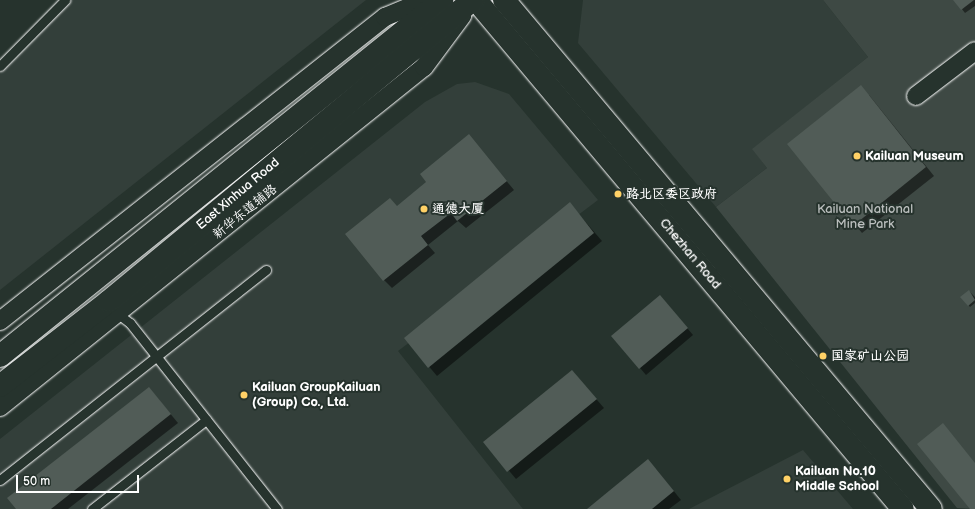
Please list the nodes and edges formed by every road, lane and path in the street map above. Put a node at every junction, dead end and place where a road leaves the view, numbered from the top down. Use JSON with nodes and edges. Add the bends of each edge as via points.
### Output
{"nodes":[{"id":1,"x":65,"y":0,"type":"edge"},
{"id":2,"x":426,"y":0,"type":"edge"},
{"id":3,"x":442,"y":0,"type":"edge"},
{"id":4,"x":474,"y":0,"type":"edge"},
{"id":5,"x":504,"y":0,"type":"edge"},
{"id":6,"x":975,"y":51,"type":"edge"},
{"id":7,"x":0,"y":66,"type":"edge"},
{"id":8,"x":916,"y":96,"type":"dead end"},
{"id":9,"x":266,"y":270,"type":"dead end"},
{"id":10,"x":118,"y":314,"type":"junction"},
{"id":11,"x":0,"y":321,"type":"edge"},
{"id":12,"x":0,"y":356,"type":"edge"},
{"id":13,"x":156,"y":357,"type":"junction"},
{"id":14,"x":0,"y":386,"type":"edge"},
{"id":15,"x":0,"y":407,"type":"edge"},
{"id":16,"x":206,"y":420,"type":"junction"},
{"id":17,"x":0,"y":480,"type":"edge"},
{"id":18,"x":92,"y":509,"type":"edge"},
{"id":19,"x":277,"y":509,"type":"edge"},
{"id":20,"x":903,"y":509,"type":"edge"},
{"id":21,"x":931,"y":509,"type":"edge"}],
"edges":[{"from":1,"to":7,"type":"lane"},
{"from":2,"to":11,"type":"street","via":[[385,17]]},
{"from":3,"to":12,"type":"main road","name":"East Xinhua Road"},
{"from":4,"to":10,"type":"street","name":"新华东道辅路","via":[[424,67]]},
{"from":4,"to":14,"type":"main road","name":"East Xinhua Road","via":[[108,301]]},
{"from":4,"to":20,"type":"main road","name":"Chezhan Road"},
{"from":5,"to":21,"type":"main road","name":"Chezhan Road"},
{"from":6,"to":8,"type":"street"},
{"from":9,"to":13,"type":"lane"},
{"from":10,"to":13,"type":"lane","via":[[130,322]]},
{"from":10,"to":15,"type":"street","name":"新华东道辅路"},
{"from":13,"to":16,"type":"lane"},
{"from":13,"to":17,"type":"lane"},
{"from":16,"to":18,"type":"lane"},
{"from":16,"to":19,"type":"lane"}]}
